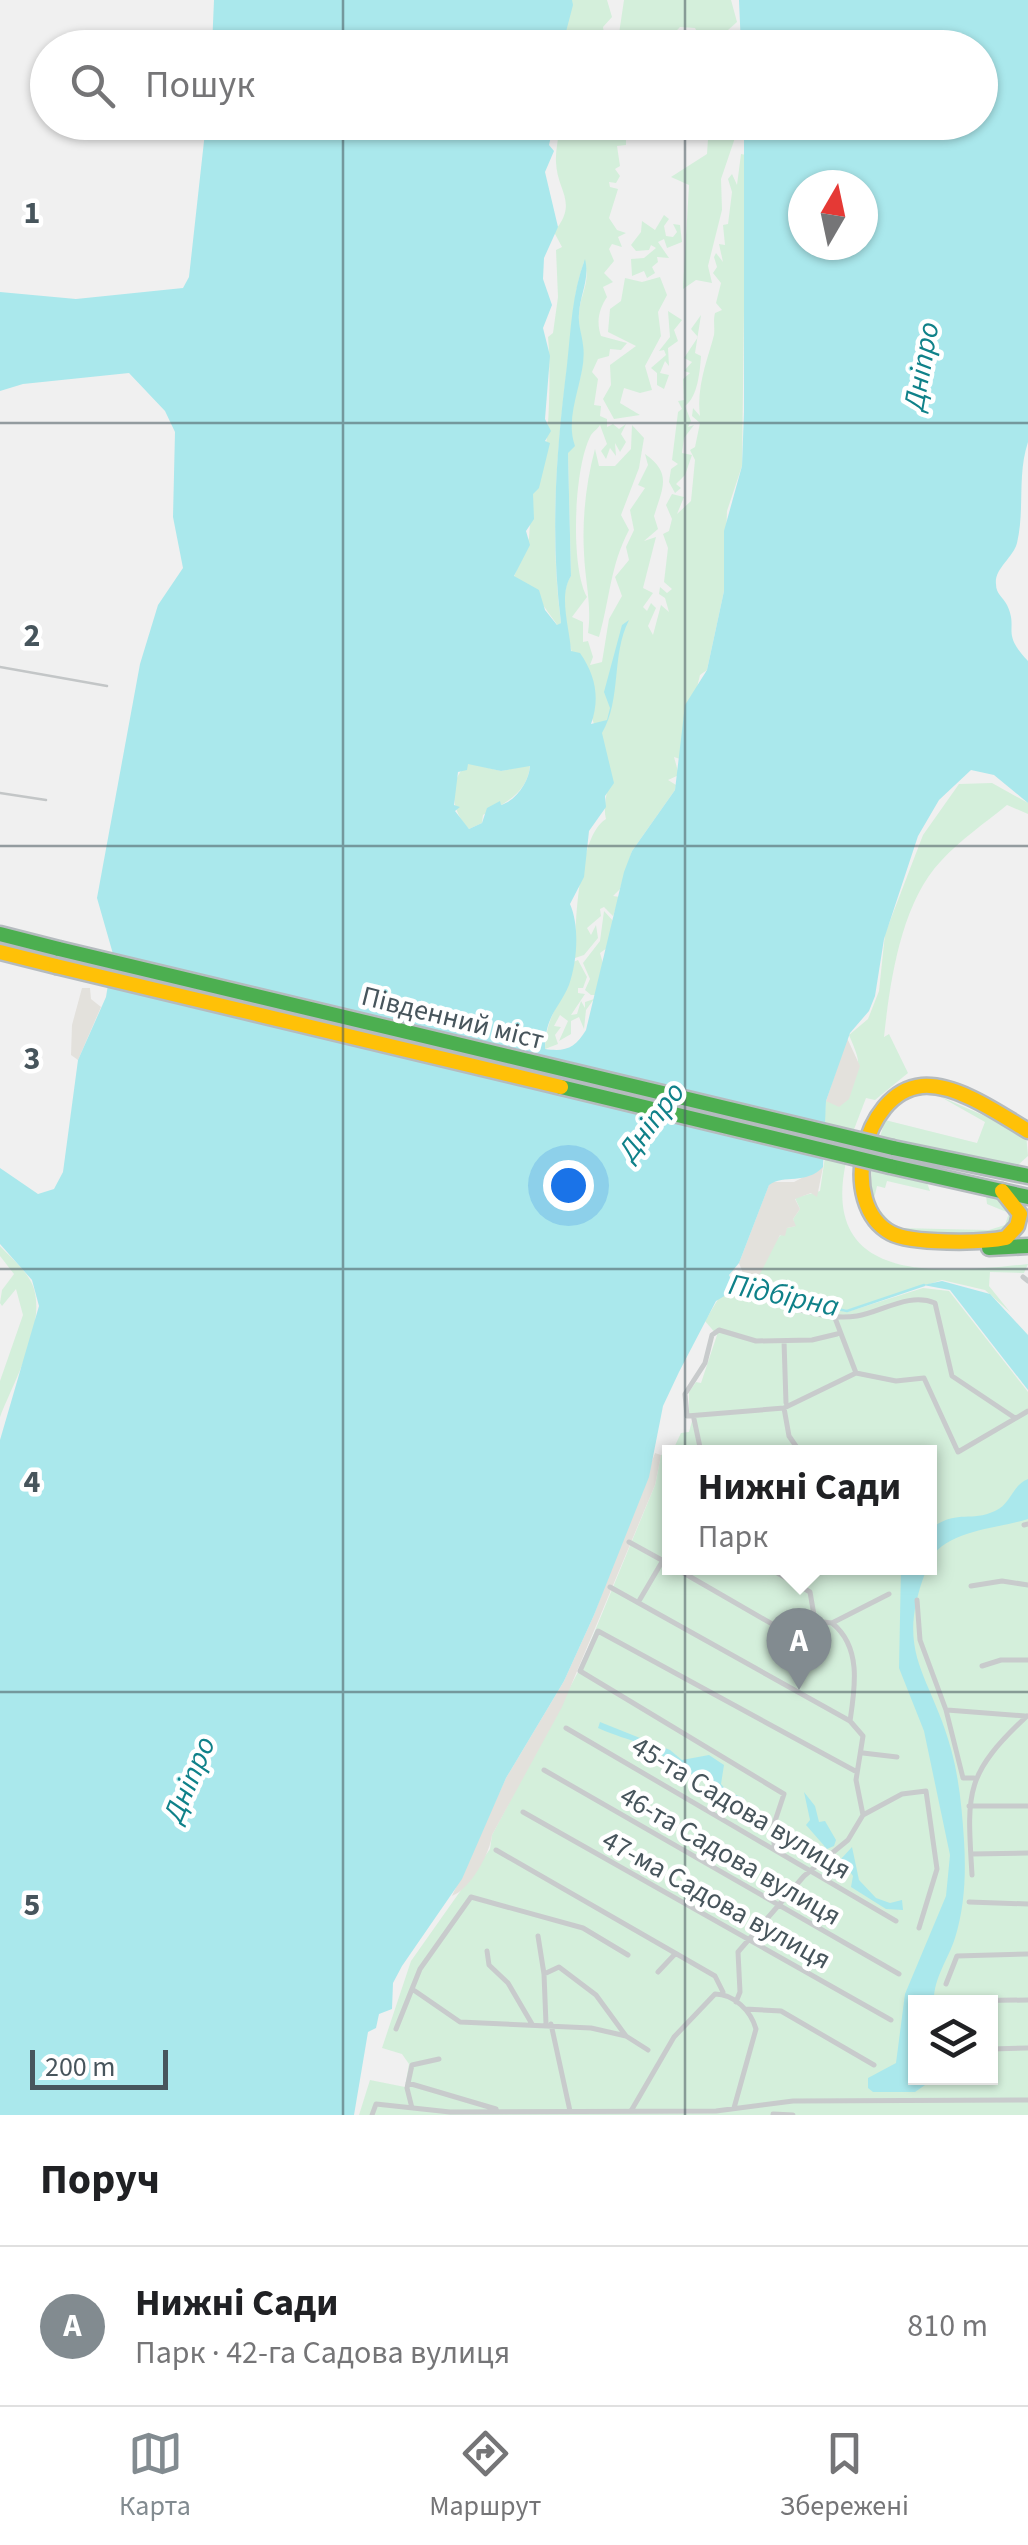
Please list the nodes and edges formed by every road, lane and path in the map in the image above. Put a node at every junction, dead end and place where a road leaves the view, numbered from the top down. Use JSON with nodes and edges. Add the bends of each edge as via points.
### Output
{"nodes":[{"id":1,"x":0,"y":934,"type":"edge"},
{"id":2,"x":0,"y":952,"type":"edge"},
{"id":3,"x":1028,"y":1127,"type":"edge"},
{"id":4,"x":1028,"y":1164,"type":"edge"},
{"id":5,"x":1006,"y":1172,"type":"junction"},
{"id":6,"x":1028,"y":1176,"type":"edge"},
{"id":7,"x":1002,"y":1191,"type":"junction"},
{"id":8,"x":1028,"y":1197,"type":"edge"},
{"id":9,"x":1018,"y":1243,"type":"edge"},
{"id":10,"x":747,"y":1295,"type":"dead end"},
{"id":11,"x":835,"y":1318,"type":"junction"},
{"id":12,"x":838,"y":1334,"type":"junction"},
{"id":13,"x":784,"y":1341,"type":"junction"},
{"id":14,"x":856,"y":1373,"type":"junction"},
{"id":15,"x":785,"y":1406,"type":"junction"},
{"id":16,"x":1028,"y":1411,"type":"edge"},
{"id":17,"x":1015,"y":1418,"type":"junction"},
{"id":18,"x":694,"y":1419,"type":"junction"},
{"id":19,"x":700,"y":1445,"type":"edge"},
{"id":20,"x":795,"y":1445,"type":"edge"},
{"id":21,"x":628,"y":1542,"type":"dead end"},
{"id":22,"x":662,"y":1560,"type":"edge"},
{"id":23,"x":662,"y":1573,"type":"edge"},
{"id":24,"x":688,"y":1575,"type":"edge"},
{"id":25,"x":780,"y":1575,"type":"edge"},
{"id":26,"x":1028,"y":1585,"type":"edge"},
{"id":27,"x":970,"y":1586,"type":"dead end"},
{"id":28,"x":610,"y":1587,"type":"dead end"},
{"id":29,"x":889,"y":1594,"type":"dead end"},
{"id":30,"x":917,"y":1600,"type":"dead end"},
{"id":31,"x":639,"y":1601,"type":"junction"},
{"id":32,"x":814,"y":1621,"type":"junction"},
{"id":33,"x":832,"y":1623,"type":"junction"},
{"id":34,"x":1028,"y":1660,"type":"edge"},
{"id":35,"x":982,"y":1666,"type":"dead end"},
{"id":36,"x":946,"y":1710,"type":"junction"},
{"id":37,"x":1028,"y":1715,"type":"edge"},
{"id":38,"x":850,"y":1721,"type":"junction"},
{"id":39,"x":566,"y":1728,"type":"dead end"},
{"id":40,"x":863,"y":1753,"type":"junction"},
{"id":41,"x":898,"y":1757,"type":"dead end"},
{"id":42,"x":544,"y":1770,"type":"dead end"},
{"id":43,"x":857,"y":1772,"type":"junction"},
{"id":44,"x":973,"y":1780,"type":"junction"},
{"id":45,"x":969,"y":1806,"type":"junction"},
{"id":46,"x":1028,"y":1806,"type":"edge"},
{"id":47,"x":523,"y":1812,"type":"dead end"},
{"id":48,"x":863,"y":1815,"type":"junction"},
{"id":49,"x":496,"y":1850,"type":"dead end"},
{"id":50,"x":775,"y":1850,"type":"junction"},
{"id":51,"x":1028,"y":1853,"type":"edge"},
{"id":52,"x":971,"y":1854,"type":"junction"},
{"id":53,"x":811,"y":1871,"type":"junction"},
{"id":54,"x":972,"y":1875,"type":"dead end"},
{"id":55,"x":969,"y":1902,"type":"dead end"},
{"id":56,"x":1028,"y":1904,"type":"edge"},
{"id":57,"x":780,"y":1906,"type":"junction"},
{"id":58,"x":896,"y":1922,"type":"dead end"},
{"id":59,"x":919,"y":1928,"type":"dead end"},
{"id":60,"x":538,"y":1936,"type":"dead end"},
{"id":61,"x":750,"y":1939,"type":"junction"},
{"id":62,"x":488,"y":1951,"type":"dead end"},
{"id":63,"x":628,"y":1954,"type":"dead end"},
{"id":64,"x":674,"y":1954,"type":"junction"},
{"id":65,"x":1028,"y":1954,"type":"edge"},
{"id":66,"x":658,"y":1972,"type":"dead end"},
{"id":67,"x":544,"y":1974,"type":"junction"},
{"id":68,"x":900,"y":1974,"type":"dead end"},
{"id":69,"x":946,"y":1984,"type":"dead end"},
{"id":70,"x":415,"y":1991,"type":"junction"},
{"id":71,"x":724,"y":1994,"type":"junction"},
{"id":72,"x":998,"y":2000,"type":"edge"},
{"id":73,"x":1028,"y":2000,"type":"edge"},
{"id":74,"x":736,"y":2002,"type":"junction"},
{"id":75,"x":745,"y":2009,"type":"junction"},
{"id":76,"x":891,"y":2020,"type":"dead end"},
{"id":77,"x":532,"y":2024,"type":"junction"},
{"id":78,"x":548,"y":2024,"type":"junction"},
{"id":79,"x":396,"y":2028,"type":"dead end"},
{"id":80,"x":626,"y":2036,"type":"junction"},
{"id":81,"x":1028,"y":2048,"type":"edge"},
{"id":82,"x":998,"y":2049,"type":"edge"},
{"id":83,"x":648,"y":2050,"type":"dead end"},
{"id":84,"x":439,"y":2059,"type":"dead end"},
{"id":85,"x":874,"y":2065,"type":"dead end"},
{"id":86,"x":408,"y":2084,"type":"junction"},
{"id":87,"x":1028,"y":2100,"type":"edge"},
{"id":88,"x":468,"y":2101,"type":"junction"},
{"id":89,"x":778,"y":2102,"type":"junction"},
{"id":90,"x":415,"y":2108,"type":"junction"},
{"id":91,"x":734,"y":2108,"type":"junction"},
{"id":92,"x":470,"y":2111,"type":"junction"},
{"id":93,"x":570,"y":2111,"type":"junction"},
{"id":94,"x":631,"y":2111,"type":"junction"},
{"id":95,"x":502,"y":2112,"type":"junction"},
{"id":96,"x":372,"y":2115,"type":"edge"},
{"id":97,"x":623,"y":2115,"type":"edge"},
{"id":98,"x":772,"y":2115,"type":"edge"},
{"id":99,"x":793,"y":2115,"type":"edge"}],
"edges":[{"from":1,"to":5,"type":"highway","name":"Південний міст","bridge":true},
{"from":2,"to":7,"type":"highway","name":"Південний міст","bridge":true},
{"from":3,"to":9,"type":"highway","via":[[946,1091],[912,1087],[881,1111],[864,1167],[864,1203],[892,1234]]},
{"from":4,"to":5,"type":"highway"},
{"from":5,"to":6,"type":"highway","name":"Південний міст"},
{"from":7,"to":8,"type":"highway","name":"Південний міст"},
{"from":7,"to":9,"type":"highway","via":[[1021,1212]]},
{"from":10,"to":11,"type":"street"},
{"from":11,"to":12,"type":"street"},
{"from":11,"to":17,"type":"street","via":[[914,1299],[934,1303],[956,1381]]},
{"from":12,"to":13,"type":"street"},
{"from":12,"to":14,"type":"street"},
{"from":13,"to":15,"type":"street"},
{"from":13,"to":18,"type":"street","via":[[744,1340],[719,1330],[712,1335],[705,1363],[685,1394]]},
{"from":14,"to":15,"type":"street"},
{"from":14,"to":17,"type":"street","via":[[896,1381],[924,1378],[958,1452]]},
{"from":15,"to":18,"type":"street"},
{"from":15,"to":20,"type":"street"},
{"from":16,"to":17,"type":"street"},
{"from":18,"to":19,"type":"street"},
{"from":21,"to":22,"type":"street"},
{"from":23,"to":31,"type":"street"},
{"from":24,"to":32,"type":"street","via":[[798,1639]]},
{"from":25,"to":32,"type":"street","via":[[810,1592]]},
{"from":26,"to":27,"type":"street"},
{"from":28,"to":31,"type":"street"},
{"from":29,"to":33,"type":"street"},
{"from":30,"to":36,"type":"street","via":[[920,1640]]},
{"from":31,"to":38,"type":"street"},
{"from":32,"to":33,"type":"street"},
{"from":33,"to":38,"type":"street","via":[[850,1644],[856,1683]]},
{"from":34,"to":35,"type":"street"},
{"from":36,"to":37,"type":"street"},
{"from":36,"to":44,"type":"street","via":[[963,1778]]},
{"from":37,"to":44,"type":"street"},
{"from":38,"to":40,"type":"street","via":[[863,1736]]},
{"from":39,"to":50,"type":"street","name":"45-та Садова вулиця"},
{"from":40,"to":41,"type":"street"},
{"from":40,"to":43,"type":"street"},
{"from":42,"to":57,"type":"street","name":"46-та Садова вулиця"},
{"from":43,"to":48,"type":"street"},
{"from":43,"to":50,"type":"street","via":[[598,1631],[580,1670],[784,1794],[772,1830]]},
{"from":44,"to":45,"type":"street"},
{"from":45,"to":46,"type":"street"},
{"from":45,"to":52,"type":"street"},
{"from":47,"to":61,"type":"street","name":"47-ма Садова вулиця"},
{"from":48,"to":53,"type":"street","via":[[848,1840]]},
{"from":48,"to":59,"type":"street","via":[[902,1794],[926,1791],[937,1869]]},
{"from":49,"to":64,"type":"street"},
{"from":50,"to":53,"type":"street","name":"45-та Садова вулиця"},
{"from":51,"to":52,"type":"street"},
{"from":52,"to":54,"type":"street"},
{"from":53,"to":57,"type":"street"},
{"from":53,"to":58,"type":"street","name":"45-та Садова вулиця"},
{"from":55,"to":56,"type":"street"},
{"from":57,"to":61,"type":"street"},
{"from":57,"to":68,"type":"street","name":"46-та Садова вулиця"},
{"from":60,"to":67,"type":"street"},
{"from":61,"to":74,"type":"street","via":[[738,1952]]},
{"from":61,"to":76,"type":"street","name":"47-ма Садова вулиця"},
{"from":62,"to":77,"type":"street","via":[[489,1965]]},
{"from":63,"to":70,"type":"street","via":[[583,1928],[471,1897],[420,1969]]},
{"from":64,"to":66,"type":"street"},
{"from":64,"to":71,"type":"street","via":[[716,1976]]},
{"from":65,"to":69,"type":"street","via":[[957,1956]]},
{"from":67,"to":78,"type":"street"},
{"from":67,"to":80,"type":"street","via":[[559,1966],[596,1995]]},
{"from":70,"to":77,"type":"street","via":[[460,2022]]},
{"from":70,"to":79,"type":"street"},
{"from":71,"to":74,"type":"street"},
{"from":71,"to":94,"type":"street","via":[[715,1994],[674,2037]]},
{"from":72,"to":73,"type":"street"},
{"from":74,"to":75,"type":"street"},
{"from":75,"to":85,"type":"street","via":[[781,2011]]},
{"from":75,"to":91,"type":"street","via":[[755,2038]]},
{"from":77,"to":78,"type":"street"},
{"from":78,"to":80,"type":"street"},
{"from":78,"to":93,"type":"street"},
{"from":80,"to":83,"type":"street"},
{"from":81,"to":82,"type":"street"},
{"from":84,"to":86,"type":"street","via":[[412,2064]]},
{"from":86,"to":88,"type":"street"},
{"from":86,"to":90,"type":"street"},
{"from":87,"to":89,"type":"street"},
{"from":88,"to":92,"type":"street"},
{"from":88,"to":95,"type":"street"},
{"from":89,"to":91,"type":"street"},
{"from":89,"to":98,"type":"street"},
{"from":90,"to":92,"type":"street"},
{"from":90,"to":96,"type":"street","via":[[376,2104]]},
{"from":91,"to":94,"type":"street"},
{"from":92,"to":95,"type":"street"},
{"from":93,"to":94,"type":"street"},
{"from":93,"to":95,"type":"street"},
{"from":94,"to":97,"type":"street"},
{"from":98,"to":99,"type":"street"}]}
